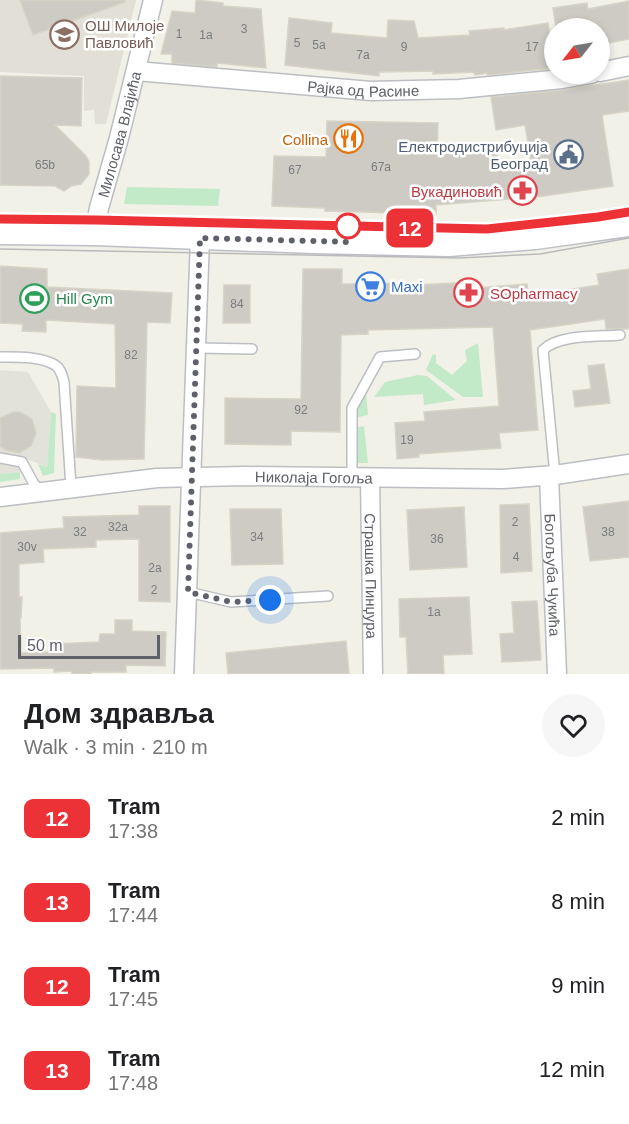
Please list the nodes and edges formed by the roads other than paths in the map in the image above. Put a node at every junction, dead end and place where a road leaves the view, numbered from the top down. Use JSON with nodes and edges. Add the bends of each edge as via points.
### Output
{"nodes":[{"id":1,"x":153,"y":0,"type":"edge"},
{"id":2,"x":629,"y":66,"type":"edge"},
{"id":3,"x":610,"y":70,"type":"edge"},
{"id":4,"x":136,"y":71,"type":"junction"},
{"id":5,"x":544,"y":81,"type":"edge"},
{"id":6,"x":629,"y":224,"type":"edge"},
{"id":7,"x":0,"y":232,"type":"edge"},
{"id":8,"x":94,"y":233,"type":"junction"},
{"id":9,"x":200,"y":238,"type":"junction"},
{"id":10,"x":620,"y":335,"type":"dead end"},
{"id":11,"x":197,"y":348,"type":"junction"},
{"id":12,"x":252,"y":348,"type":"dead end"},
{"id":13,"x":415,"y":354,"type":"dead end"},
{"id":14,"x":0,"y":357,"type":"edge"},
{"id":15,"x":0,"y":458,"type":"edge"},
{"id":16,"x":629,"y":464,"type":"edge"},
{"id":17,"x":552,"y":476,"type":"junction"},
{"id":18,"x":191,"y":477,"type":"junction"},
{"id":19,"x":352,"y":477,"type":"junction"},
{"id":20,"x":370,"y":478,"type":"junction"},
{"id":21,"x":71,"y":487,"type":"junction"},
{"id":22,"x":41,"y":491,"type":"junction"},
{"id":23,"x":0,"y":497,"type":"edge"},
{"id":24,"x":188,"y":592,"type":"junction"},
{"id":25,"x":328,"y":596,"type":"dead end"},
{"id":26,"x":184,"y":674,"type":"edge"},
{"id":27,"x":373,"y":674,"type":"edge"},
{"id":28,"x":557,"y":674,"type":"edge"}],
"edges":[{"from":1,"to":4,"type":"street","name":"Милосава Влајића"},
{"from":2,"to":3,"type":"street"},
{"from":4,"to":5,"type":"street","name":"Рајка од Расине","via":[[371,91],[459,89]]},
{"from":4,"to":8,"type":"street","name":"Милосава Влајића"},
{"from":6,"to":9,"type":"main road","via":[[449,244]]},
{"from":7,"to":8,"type":"main road"},
{"from":8,"to":9,"type":"main road"},
{"from":9,"to":11,"type":"street"},
{"from":10,"to":17,"type":"lane","via":[[560,340],[543,350]]},
{"from":11,"to":12,"type":"lane"},
{"from":11,"to":18,"type":"street"},
{"from":13,"to":19,"type":"lane","via":[[380,357],[352,408]]},
{"from":14,"to":21,"type":"lane","via":[[39,360],[61,371]]},
{"from":15,"to":22,"type":"lane","via":[[22,462]]},
{"from":16,"to":17,"type":"street","name":"Николаја Гогоља"},
{"from":17,"to":20,"type":"street","name":"Николаја Гогоља"},
{"from":17,"to":28,"type":"street","name":"Богољуба Чукића"},
{"from":18,"to":19,"type":"street","name":"Николаја Гогоља"},
{"from":18,"to":21,"type":"street","name":"Николаја Гогоља"},
{"from":18,"to":24,"type":"street"},
{"from":19,"to":20,"type":"street","name":"Николаја Гогоља"},
{"from":20,"to":27,"type":"street","name":"Страшка Пинџура"},
{"from":21,"to":22,"type":"street","name":"Николаја Гогоља"},
{"from":22,"to":23,"type":"street","name":"Николаја Гогоља"},
{"from":24,"to":25,"type":"lane","via":[[231,602]]},
{"from":24,"to":26,"type":"street"}]}
